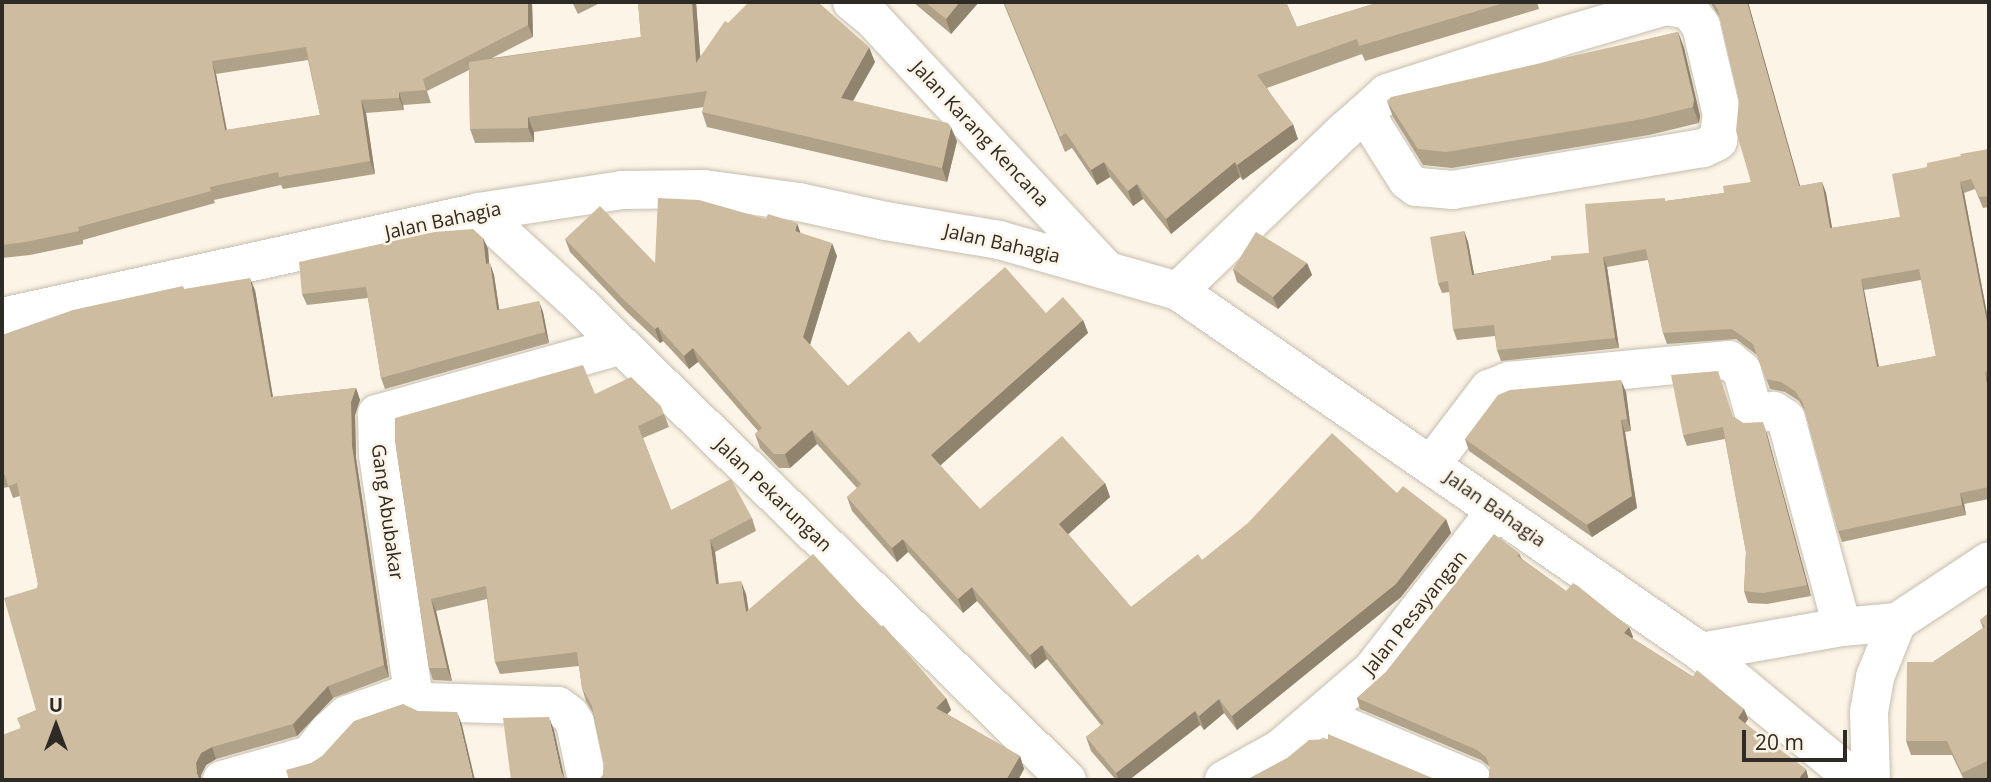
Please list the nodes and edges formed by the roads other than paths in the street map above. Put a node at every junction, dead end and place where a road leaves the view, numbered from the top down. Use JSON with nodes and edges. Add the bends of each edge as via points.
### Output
{"nodes":[{"id":1,"x":852,"y":2,"type":"edge"},
{"id":2,"x":1365,"y":113,"type":"junction"},
{"id":3,"x":479,"y":212,"type":"junction"},
{"id":4,"x":1105,"y":269,"type":"junction"},
{"id":5,"x":1178,"y":292,"type":"junction"},
{"id":6,"x":2,"y":317,"type":"edge"},
{"id":7,"x":620,"y":346,"type":"junction"},
{"id":8,"x":1431,"y":465,"type":"junction"},
{"id":9,"x":1496,"y":511,"type":"junction"},
{"id":10,"x":1989,"y":561,"type":"edge"},
{"id":11,"x":1897,"y":622,"type":"junction"},
{"id":12,"x":1842,"y":627,"type":"junction"},
{"id":13,"x":1701,"y":652,"type":"junction"},
{"id":14,"x":413,"y":692,"type":"junction"},
{"id":15,"x":1321,"y":716,"type":"junction"},
{"id":16,"x":222,"y":780,"type":"edge"},
{"id":17,"x":587,"y":780,"type":"edge"},
{"id":18,"x":1067,"y":780,"type":"edge"},
{"id":19,"x":1224,"y":780,"type":"edge"},
{"id":20,"x":1472,"y":780,"type":"edge"},
{"id":21,"x":1856,"y":780,"type":"edge"},
{"id":22,"x":1871,"y":780,"type":"edge"}],
"edges":[{"from":1,"to":4,"type":"street","name":"Jalan Karang Kencana","via":[[873,19]]},
{"from":2,"to":2,"type":"street","via":[[1387,93],[1665,6],[1689,10],[1701,26],[1722,115],[1718,141],[1703,148],[1453,190],[1416,187],[1407,180]]},
{"from":2,"to":5,"type":"street"},
{"from":3,"to":4,"type":"street","name":"Jalan Bahagia","via":[[622,190],[704,190],[799,202],[999,240]]},
{"from":3,"to":6,"type":"street","name":"Jalan Bahagia"},
{"from":3,"to":7,"type":"street","name":"Jalan Pekarungan"},
{"from":4,"to":5,"type":"street","name":"Jalan Bahagia"},
{"from":5,"to":8,"type":"street","name":"Jalan Bahagia"},
{"from":7,"to":14,"type":"street","name":"Gang Abubakar","via":[[376,415]]},
{"from":7,"to":18,"type":"street","name":"Jalan Pekarungan"},
{"from":8,"to":9,"type":"street","name":"Jalan Bahagia"},
{"from":8,"to":12,"type":"street","via":[[1489,389],[1508,381],[1729,360],[1742,371],[1754,414],[1774,411],[1786,419]]},
{"from":9,"to":13,"type":"street","name":"Jalan Bahagia"},
{"from":9,"to":15,"type":"street","name":"Jalan Pesayangan","via":[[1372,670]]},
{"from":10,"to":11,"type":"street"},
{"from":11,"to":12,"type":"street"},
{"from":11,"to":22,"type":"street","via":[[1875,677],[1869,712]]},
{"from":12,"to":13,"type":"street"},
{"from":13,"to":21,"type":"street","name":"Jalan Bahagia"},
{"from":14,"to":16,"type":"street","via":[[347,715],[310,755]]},
{"from":14,"to":17,"type":"street","via":[[423,702],[558,706],[575,723]]},
{"from":15,"to":19,"type":"street","name":"Jalan Pesayangan","via":[[1280,749]]},
{"from":15,"to":20,"type":"street"}]}
